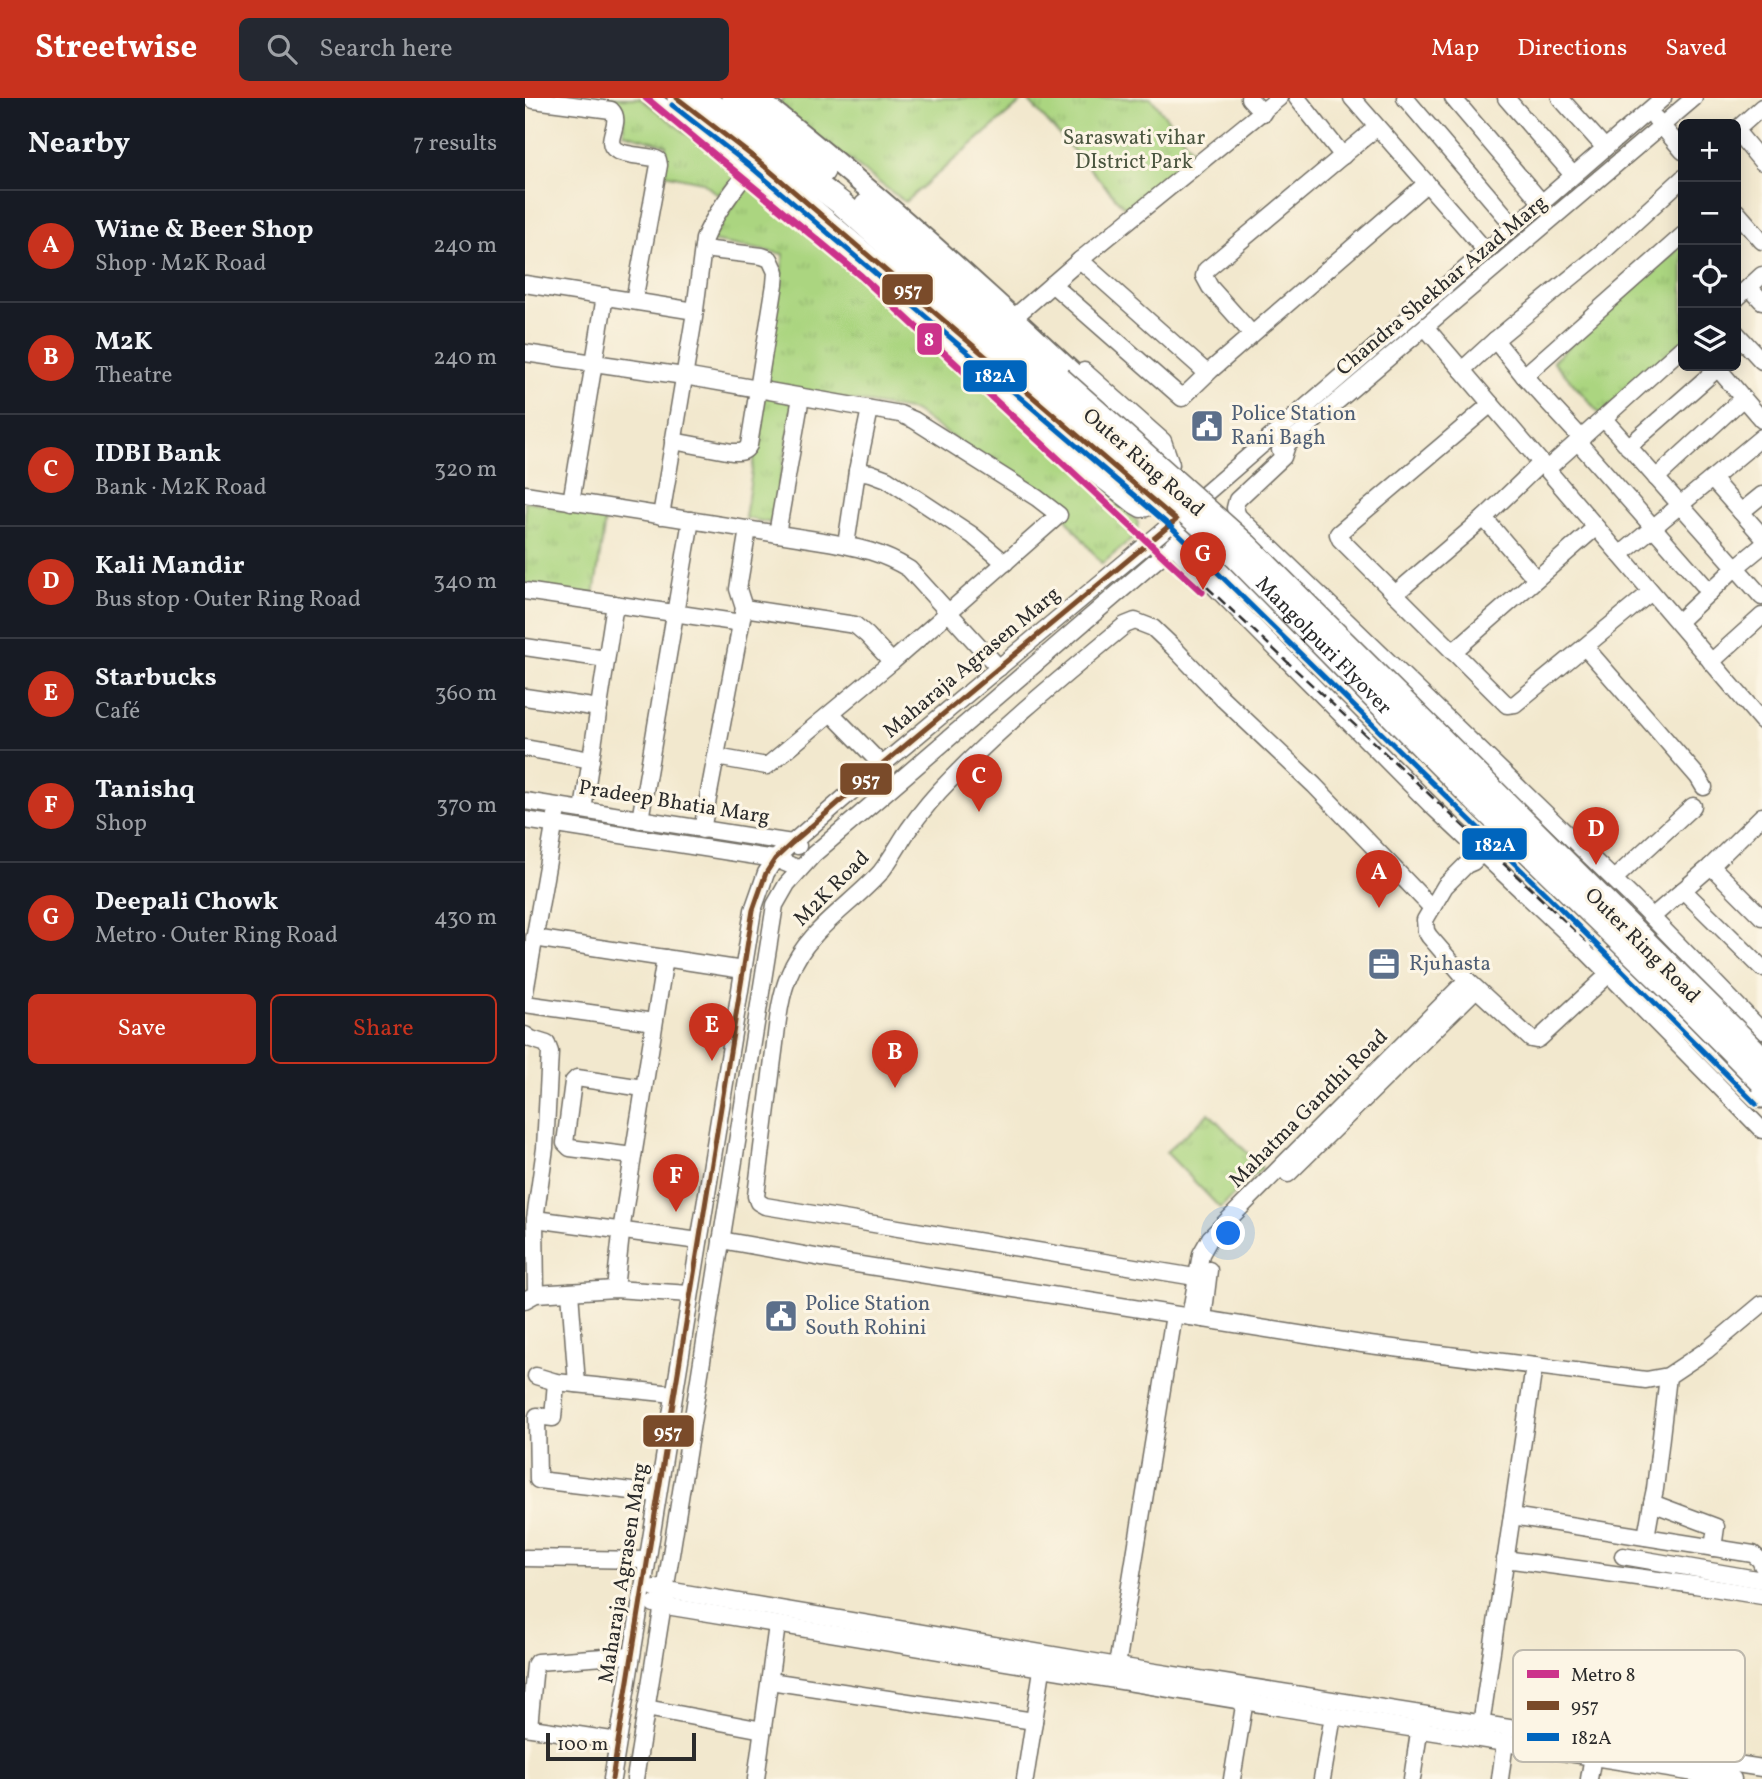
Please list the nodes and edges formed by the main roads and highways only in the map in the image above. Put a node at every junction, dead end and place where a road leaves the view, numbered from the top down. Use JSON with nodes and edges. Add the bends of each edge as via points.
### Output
{"nodes":[{"id":1,"x":677,"y":98,"type":"edge"},
{"id":2,"x":702,"y":98,"type":"edge"},
{"id":3,"x":733,"y":98,"type":"edge"},
{"id":4,"x":756,"y":98,"type":"edge"},
{"id":5,"x":1133,"y":428,"type":"junction"},
{"id":6,"x":1105,"y":458,"type":"junction"},
{"id":7,"x":1359,"y":644,"type":"junction"},
{"id":8,"x":1331,"y":672,"type":"junction"},
{"id":9,"x":1762,"y":1046,"type":"edge"},
{"id":10,"x":1762,"y":1058,"type":"edge"},
{"id":11,"x":1762,"y":1083,"type":"edge"},
{"id":12,"x":1762,"y":1098,"type":"edge"}],
"edges":[{"from":1,"to":6,"type":"main road","name":"Outer Ring Road"},
{"from":2,"to":11,"type":"highway","name":"Mangolpuri Flyover","bridge":true,"via":[[842,204],[1234,555]]},
{"from":3,"to":10,"type":"highway","name":"Mangolpuri Flyover","bridge":true,"via":[[872,210],[1246,545]]},
{"from":4,"to":5,"type":"main road","name":"Outer Ring Road","via":[[903,218]]},
{"from":5,"to":6,"type":"main road","via":[[1108,437]]},
{"from":5,"to":7,"type":"main road","name":"Outer Ring Road"},
{"from":6,"to":8,"type":"main road","name":"Outer Ring Road","via":[[1182,526]]},
{"from":7,"to":8,"type":"main road"},
{"from":7,"to":9,"type":"main road","name":"Outer Ring Road"},
{"from":8,"to":12,"type":"main road","name":"Outer Ring Road"}]}
